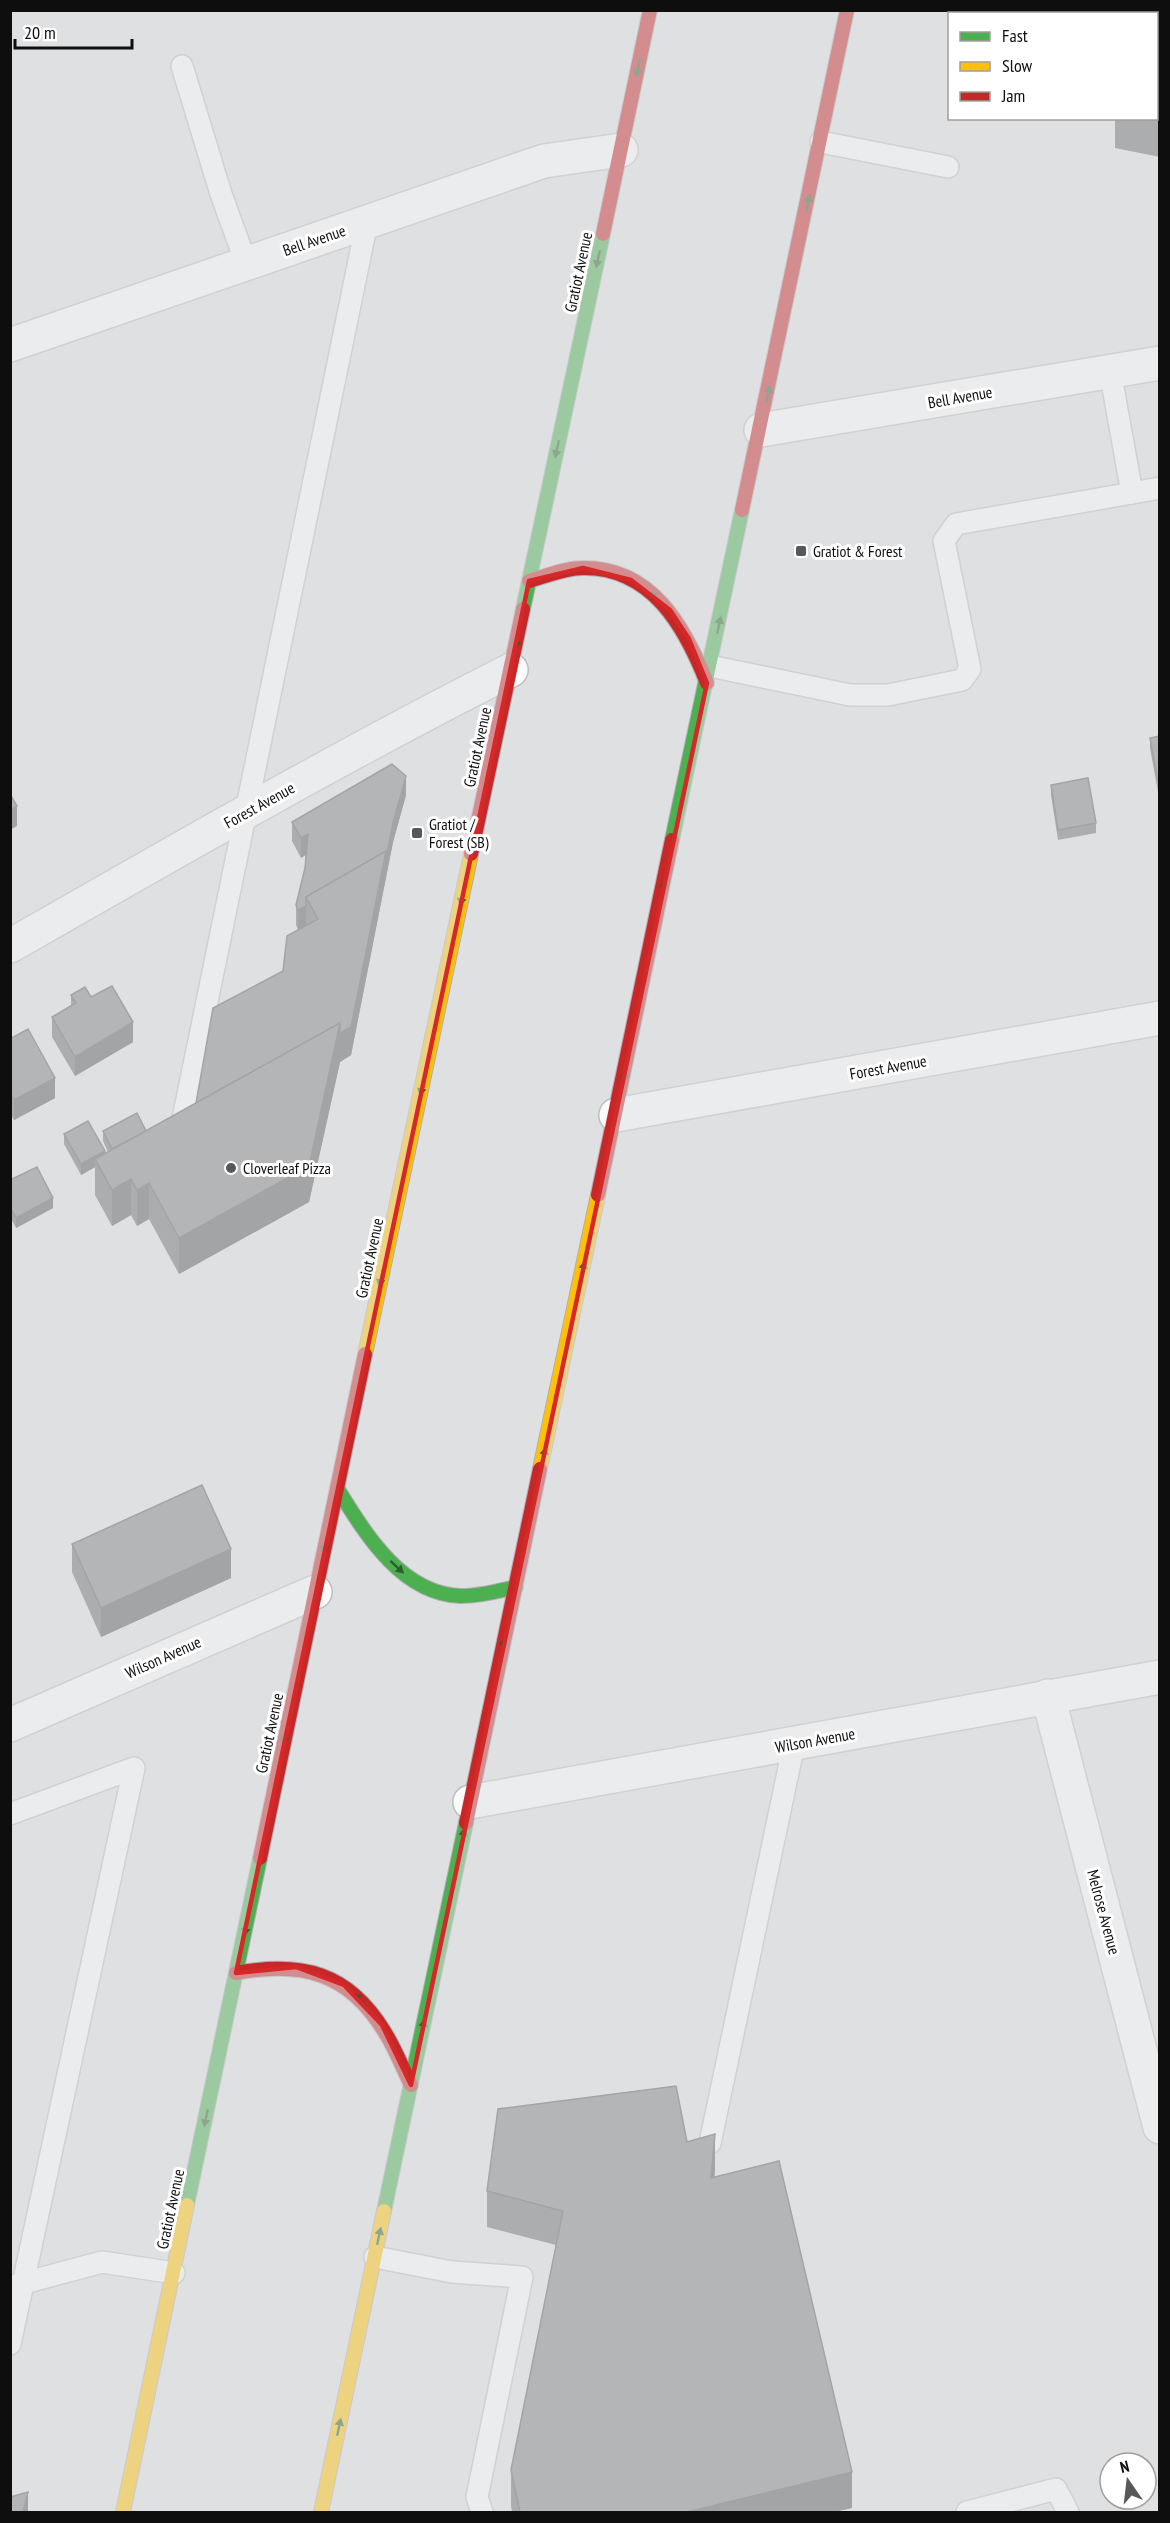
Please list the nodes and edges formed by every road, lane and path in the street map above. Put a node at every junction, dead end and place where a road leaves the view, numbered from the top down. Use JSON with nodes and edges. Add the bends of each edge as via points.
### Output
{"nodes":[{"id":1,"x":650,"y":10,"type":"edge"},
{"id":2,"x":847,"y":10,"type":"edge"},
{"id":3,"x":182,"y":66,"type":"dead end"},
{"id":4,"x":821,"y":142,"type":"junction"},
{"id":5,"x":621,"y":150,"type":"junction"},
{"id":6,"x":948,"y":167,"type":"dead end"},
{"id":7,"x":367,"y":222,"type":"junction"},
{"id":8,"x":246,"y":263,"type":"junction"},
{"id":9,"x":10,"y":345,"type":"edge"},
{"id":10,"x":1160,"y":363,"type":"edge"},
{"id":11,"x":1110,"y":371,"type":"junction"},
{"id":12,"x":761,"y":430,"type":"junction"},
{"id":13,"x":1160,"y":488,"type":"edge"},
{"id":14,"x":1132,"y":493,"type":"junction"},
{"id":15,"x":529,"y":581,"type":"junction"},
{"id":16,"x":511,"y":670,"type":"junction"},
{"id":17,"x":709,"y":674,"type":"junction"},
{"id":18,"x":246,"y":812,"type":"junction"},
{"id":19,"x":10,"y":946,"type":"edge"},
{"id":20,"x":1160,"y":1018,"type":"edge"},
{"id":21,"x":616,"y":1115,"type":"junction"},
{"id":22,"x":179,"y":1139,"type":"edge"},
{"id":23,"x":337,"y":1488,"type":"junction"},
{"id":24,"x":516,"y":1587,"type":"junction"},
{"id":25,"x":315,"y":1592,"type":"junction"},
{"id":26,"x":1160,"y":1677,"type":"edge"},
{"id":27,"x":1048,"y":1696,"type":"junction"},
{"id":28,"x":10,"y":1725,"type":"edge"},
{"id":29,"x":794,"y":1744,"type":"junction"},
{"id":30,"x":470,"y":1802,"type":"junction"},
{"id":31,"x":10,"y":1814,"type":"edge"},
{"id":32,"x":236,"y":1973,"type":"junction"},
{"id":33,"x":411,"y":2085,"type":"junction"},
{"id":34,"x":1160,"y":2127,"type":"edge"},
{"id":35,"x":710,"y":2143,"type":"edge"},
{"id":36,"x":375,"y":2257,"type":"junction"},
{"id":37,"x":174,"y":2273,"type":"junction"},
{"id":38,"x":17,"y":2285,"type":"edge"},
{"id":39,"x":10,"y":2344,"type":"edge"},
{"id":40,"x":123,"y":2512,"type":"edge"},
{"id":41,"x":321,"y":2512,"type":"edge"},
{"id":42,"x":482,"y":2512,"type":"edge"},
{"id":43,"x":967,"y":2512,"type":"edge"},
{"id":44,"x":1068,"y":2512,"type":"edge"}],
"edges":[{"from":1,"to":5,"type":"main road","name":"Gratiot Avenue","one_way":true},
{"from":2,"to":4,"type":"main road"},
{"from":3,"to":8,"type":"lane","via":[[220,194]]},
{"from":4,"to":6,"type":"lane"},
{"from":12,"to":4,"type":"main road","one_way":true},
{"from":5,"to":7,"type":"street","name":"Bell Avenue","via":[[544,161]]},
{"from":5,"to":15,"type":"main road","name":"Gratiot Avenue","one_way":true},
{"from":7,"to":8,"type":"street","name":"Bell Avenue"},
{"from":7,"to":18,"type":"lane"},
{"from":8,"to":9,"type":"street","name":"Bell Avenue"},
{"from":10,"to":11,"type":"street","name":"Bell Avenue"},
{"from":11,"to":12,"type":"street","name":"Bell Avenue"},
{"from":11,"to":14,"type":"lane"},
{"from":17,"to":12,"type":"main road","one_way":true},
{"from":13,"to":14,"type":"lane"},
{"from":14,"to":17,"type":"lane","via":[[956,524],[945,541],[970,669],[962,680],[888,695],[850,695]]},
{"from":15,"to":16,"type":"main road","name":"Gratiot Avenue","one_way":true},
{"from":17,"to":15,"type":"main road","one_way":true,"via":[[670,610],[632,580],[610,571],[583,568]]},
{"from":16,"to":18,"type":"street","name":"Forest Avenue"},
{"from":16,"to":23,"type":"main road","name":"Gratiot Avenue","one_way":true},
{"from":21,"to":17,"type":"main road","one_way":true},
{"from":18,"to":19,"type":"street","name":"Forest Avenue"},
{"from":18,"to":22,"type":"lane"},
{"from":20,"to":21,"type":"street","name":"Forest Avenue"},
{"from":24,"to":21,"type":"main road","one_way":true},
{"from":23,"to":24,"type":"main road","one_way":true,"via":[[383,1554],[405,1574],[428,1587],[452,1595]]},
{"from":23,"to":25,"type":"main road","name":"Gratiot Avenue","one_way":true},
{"from":30,"to":24,"type":"main road","one_way":true},
{"from":25,"to":28,"type":"street","name":"Wilson Avenue"},
{"from":25,"to":32,"type":"main road","name":"Gratiot Avenue","one_way":true},
{"from":26,"to":27,"type":"street","name":"Wilson Avenue"},
{"from":27,"to":29,"type":"street","name":"Wilson Avenue"},
{"from":27,"to":34,"type":"street","name":"Melrose Avenue"},
{"from":29,"to":30,"type":"street","name":"Wilson Avenue"},
{"from":29,"to":35,"type":"lane"},
{"from":33,"to":30,"type":"main road","one_way":true},
{"from":31,"to":38,"type":"lane","via":[[134,1768]]},
{"from":33,"to":32,"type":"main road","one_way":true,"via":[[382,2025],[344,1985],[296,1967],[266,1966]]},
{"from":32,"to":37,"type":"main road","name":"Gratiot Avenue","one_way":true},
{"from":36,"to":33,"type":"main road","one_way":true},
{"from":41,"to":36,"type":"main road","one_way":true},
{"from":36,"to":42,"type":"lane","via":[[452,2272],[522,2277],[477,2498]]},
{"from":37,"to":38,"type":"lane","via":[[102,2262]]},
{"from":37,"to":40,"type":"main road","name":"Gratiot Avenue"},
{"from":38,"to":39,"type":"lane"},
{"from":43,"to":44,"type":"lane","via":[[1056,2489]]}]}
